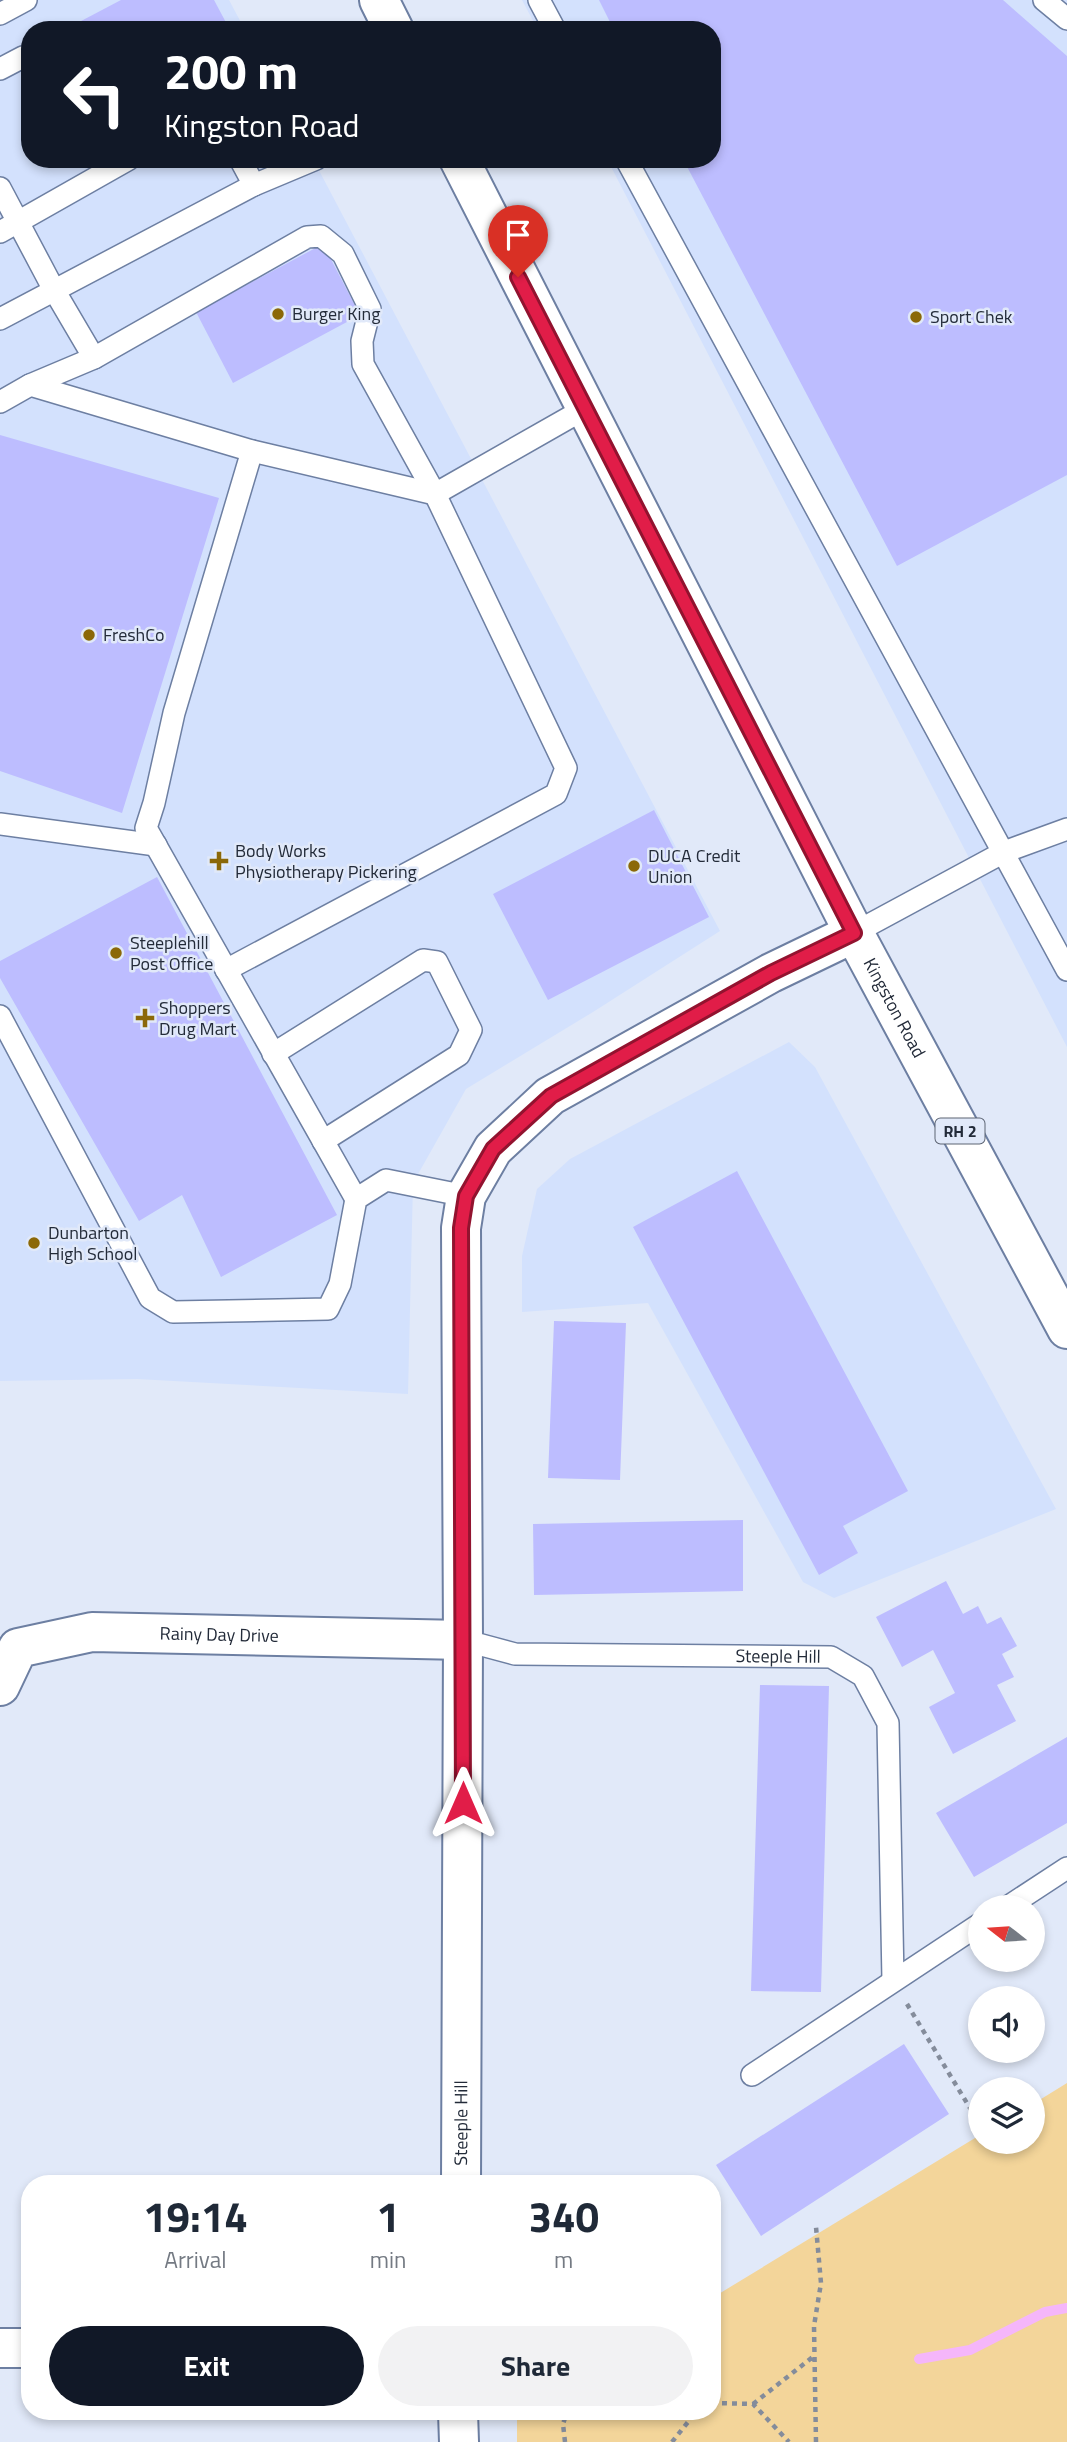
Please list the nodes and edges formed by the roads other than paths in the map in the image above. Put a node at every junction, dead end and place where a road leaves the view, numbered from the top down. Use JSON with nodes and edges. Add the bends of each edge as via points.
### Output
{"nodes":[{"id":1,"x":26,"y":0,"type":"edge"},
{"id":2,"x":379,"y":0,"type":"edge"},
{"id":3,"x":539,"y":0,"type":"edge"},
{"id":4,"x":1044,"y":0,"type":"edge"},
{"id":5,"x":0,"y":14,"type":"edge"},
{"id":6,"x":1067,"y":19,"type":"edge"},
{"id":7,"x":390,"y":21,"type":"edge"},
{"id":8,"x":550,"y":21,"type":"edge"},
{"id":9,"x":21,"y":58,"type":"edge"},
{"id":10,"x":0,"y":69,"type":"edge"},
{"id":11,"x":100,"y":168,"type":"edge"},
{"id":12,"x":245,"y":168,"type":"edge"},
{"id":13,"x":295,"y":168,"type":"edge"},
{"id":14,"x":464,"y":168,"type":"edge"},
{"id":15,"x":631,"y":168,"type":"edge"},
{"id":16,"x":254,"y":186,"type":"junction"},
{"id":17,"x":0,"y":188,"type":"edge"},
{"id":18,"x":8,"y":227,"type":"edge"},
{"id":19,"x":54,"y":290,"type":"junction"},
{"id":20,"x":0,"y":319,"type":"edge"},
{"id":21,"x":94,"y":358,"type":"junction"},
{"id":22,"x":30,"y":385,"type":"junction"},
{"id":23,"x":0,"y":402,"type":"edge"},
{"id":24,"x":586,"y":408,"type":"junction"},
{"id":25,"x":252,"y":450,"type":"junction"},
{"id":26,"x":435,"y":494,"type":"junction"},
{"id":27,"x":0,"y":824,"type":"edge"},
{"id":28,"x":1067,"y":829,"type":"edge"},
{"id":29,"x":156,"y":845,"type":"junction"},
{"id":30,"x":1004,"y":852,"type":"junction"},
{"id":31,"x":854,"y":933,"type":"junction"},
{"id":32,"x":226,"y":970,"type":"junction"},
{"id":33,"x":1067,"y":970,"type":"edge"},
{"id":34,"x":0,"y":1016,"type":"edge"},
{"id":35,"x":273,"y":1054,"type":"junction"},
{"id":36,"x":323,"y":1141,"type":"junction"},
{"id":37,"x":466,"y":1196,"type":"junction"},
{"id":38,"x":356,"y":1199,"type":"junction"},
{"id":39,"x":1067,"y":1329,"type":"edge"},
{"id":40,"x":463,"y":1640,"type":"junction"},
{"id":41,"x":0,"y":1686,"type":"edge"},
{"id":42,"x":1067,"y":1868,"type":"edge"},
{"id":43,"x":1026,"y":1895,"type":"edge"},
{"id":44,"x":968,"y":1932,"type":"edge"},
{"id":45,"x":893,"y":1980,"type":"junction"},
{"id":46,"x":752,"y":2075,"type":"dead end"},
{"id":47,"x":461,"y":2175,"type":"edge"},
{"id":48,"x":0,"y":2348,"type":"edge"},
{"id":49,"x":21,"y":2348,"type":"edge"},
{"id":50,"x":458,"y":2420,"type":"edge"},
{"id":51,"x":458,"y":2442,"type":"edge"}],
"edges":[{"from":1,"to":5,"type":"lane"},
{"from":2,"to":7,"type":"street"},
{"from":3,"to":8,"type":"lane"},
{"from":4,"to":6,"type":"lane"},
{"from":9,"to":10,"type":"lane"},
{"from":11,"to":18,"type":"lane"},
{"from":12,"to":16,"type":"lane"},
{"from":13,"to":16,"type":"lane"},
{"from":14,"to":24,"type":"street","name":"Kingston Road","number":"RH 2"},
{"from":15,"to":30,"type":"lane"},
{"from":16,"to":19,"type":"lane"},
{"from":17,"to":18,"type":"lane"},
{"from":18,"to":19,"type":"lane"},
{"from":19,"to":20,"type":"lane"},
{"from":19,"to":21,"type":"lane"},
{"from":21,"to":22,"type":"lane"},
{"from":21,"to":26,"type":"lane","via":[[307,237],[321,236],[343,254],[370,309],[362,341],[363,364]]},
{"from":22,"to":23,"type":"lane"},
{"from":22,"to":25,"type":"lane"},
{"from":24,"to":26,"type":"lane"},
{"from":24,"to":31,"type":"street","name":"Kingston Road","number":"RH 2"},
{"from":25,"to":26,"type":"lane"},
{"from":25,"to":29,"type":"lane","via":[[174,713],[146,828]]},
{"from":26,"to":32,"type":"lane","via":[[566,768],[556,794]]},
{"from":27,"to":29,"type":"lane"},
{"from":28,"to":30,"type":"lane"},
{"from":29,"to":32,"type":"lane"},
{"from":30,"to":31,"type":"lane"},
{"from":30,"to":33,"type":"lane"},
{"from":31,"to":37,"type":"street","name":"Steeple Hill","via":[[771,973],[551,1096],[493,1149]]},
{"from":31,"to":39,"type":"street","name":"Kingston Road","number":"RH 2"},
{"from":32,"to":35,"type":"lane"},
{"from":34,"to":38,"type":"lane","via":[[150,1298],[173,1312],[328,1309],[340,1284]]},
{"from":35,"to":36,"type":"lane"},
{"from":35,"to":36,"type":"lane","via":[[423,960],[437,962],[471,1030],[458,1055]]},
{"from":36,"to":38,"type":"lane"},
{"from":37,"to":38,"type":"lane","via":[[386,1180]]},
{"from":37,"to":40,"type":"street","name":"Steeple Hill","via":[[461,1228]]},
{"from":40,"to":41,"type":"street","name":"Rainy Day Drive","via":[[92,1632],[19,1647]]},
{"from":40,"to":45,"type":"lane","name":"Steeple Hill","via":[[515,1654],[831,1657],[863,1676],[888,1723]]},
{"from":40,"to":47,"type":"street","name":"Steeple Hill"},
{"from":42,"to":43,"type":"lane"},
{"from":44,"to":45,"type":"lane"},
{"from":45,"to":46,"type":"lane"},
{"from":48,"to":49,"type":"street"},
{"from":50,"to":51,"type":"street"}]}
